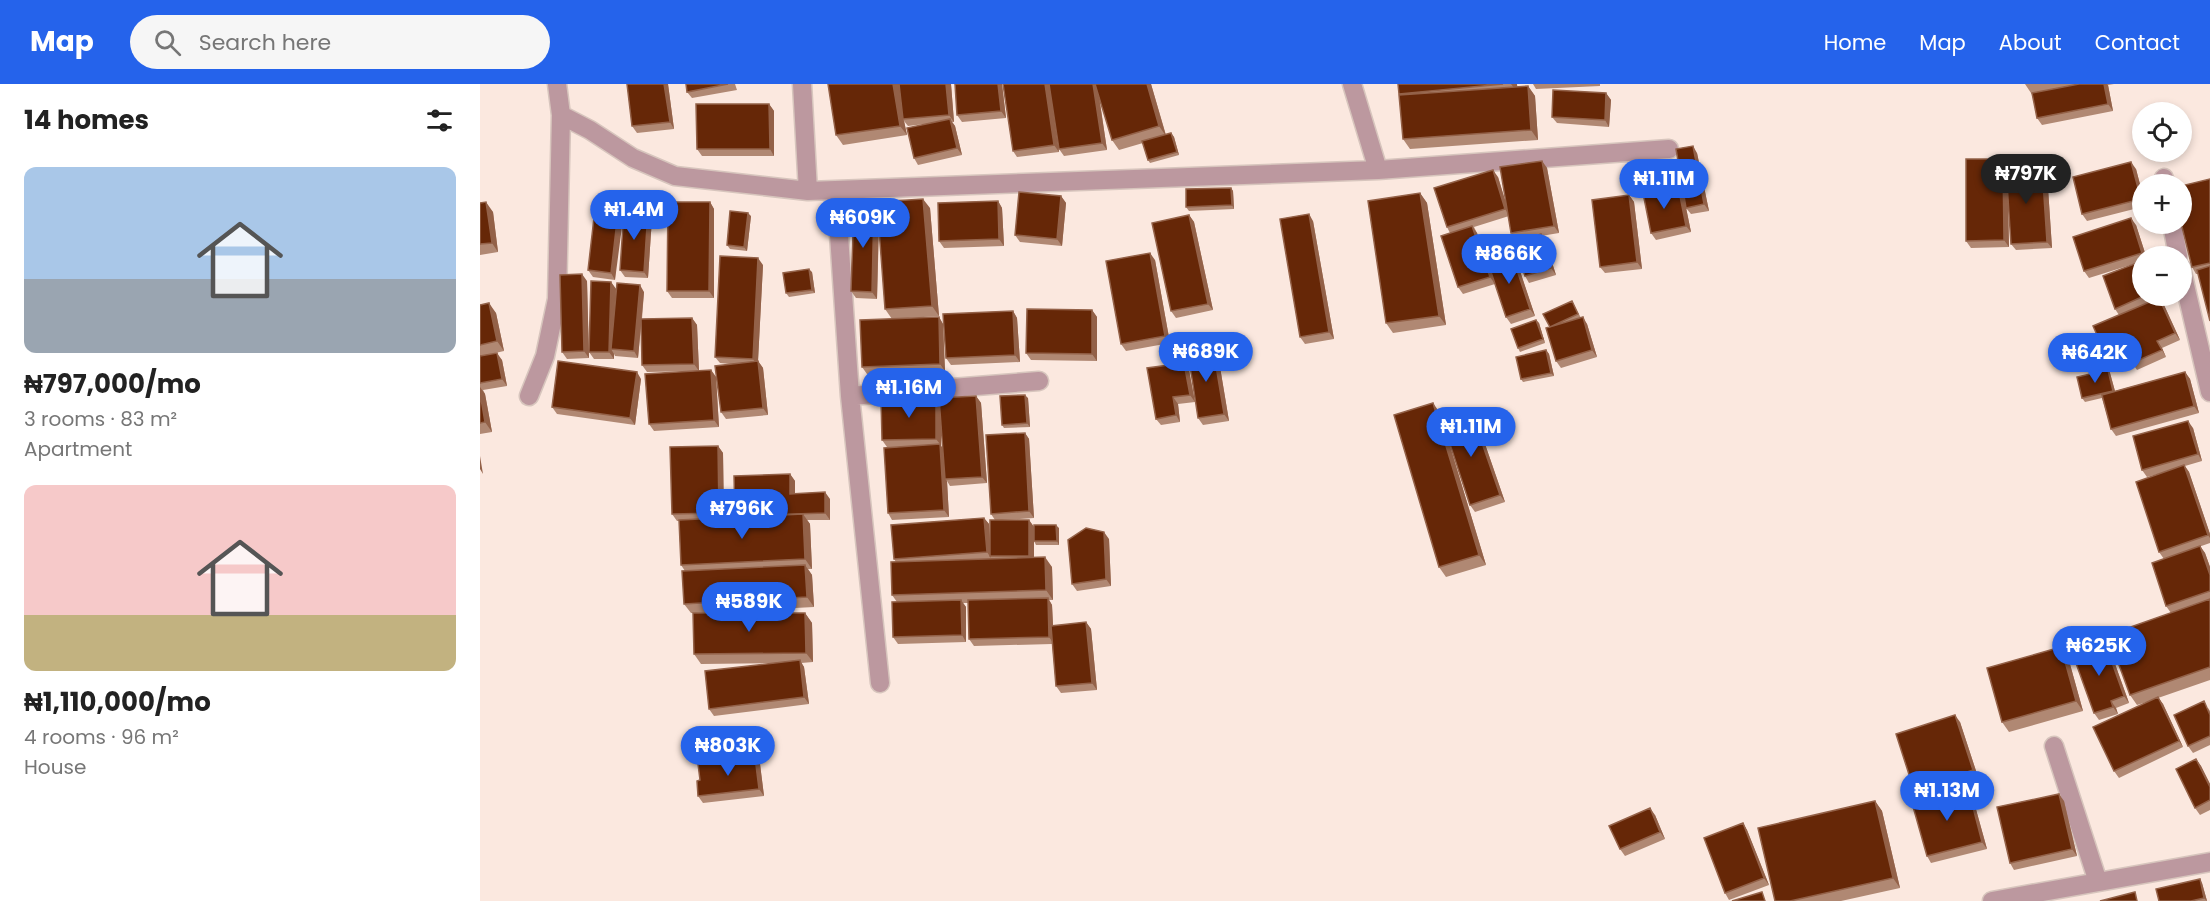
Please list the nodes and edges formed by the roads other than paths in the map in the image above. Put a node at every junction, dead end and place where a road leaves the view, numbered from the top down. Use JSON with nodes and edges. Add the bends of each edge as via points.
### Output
{"nodes":[{"id":1,"x":557,"y":84,"type":"edge"},
{"id":2,"x":802,"y":84,"type":"edge"},
{"id":3,"x":1352,"y":84,"type":"edge"},
{"id":4,"x":561,"y":115,"type":"junction"},
{"id":5,"x":1669,"y":149,"type":"dead end"},
{"id":6,"x":1378,"y":170,"type":"junction"},
{"id":7,"x":808,"y":191,"type":"junction"},
{"id":8,"x":836,"y":191,"type":"junction"},
{"id":9,"x":2190,"y":306,"type":"edge"},
{"id":10,"x":1039,"y":381,"type":"dead end"},
{"id":11,"x":2210,"y":392,"type":"edge"},
{"id":12,"x":529,"y":396,"type":"dead end"},
{"id":13,"x":850,"y":396,"type":"junction"},
{"id":14,"x":880,"y":683,"type":"dead end"},
{"id":15,"x":2054,"y":746,"type":"dead end"},
{"id":16,"x":2210,"y":862,"type":"edge"},
{"id":17,"x":2098,"y":882,"type":"junction"},
{"id":18,"x":1992,"y":901,"type":"edge"}],
"edges":[{"from":1,"to":4,"type":"street"},
{"from":2,"to":7,"type":"street"},
{"from":3,"to":6,"type":"street"},
{"from":4,"to":7,"type":"street","via":[[633,158],[675,176]]},
{"from":4,"to":12,"type":"street","via":[[556,299],[545,356]]},
{"from":5,"to":6,"type":"street"},
{"from":6,"to":8,"type":"street"},
{"from":7,"to":8,"type":"street"},
{"from":8,"to":13,"type":"street"},
{"from":9,"to":11,"type":"street"},
{"from":10,"to":13,"type":"street"},
{"from":13,"to":14,"type":"street"},
{"from":15,"to":17,"type":"street"},
{"from":16,"to":17,"type":"street"},
{"from":17,"to":18,"type":"street"}]}
